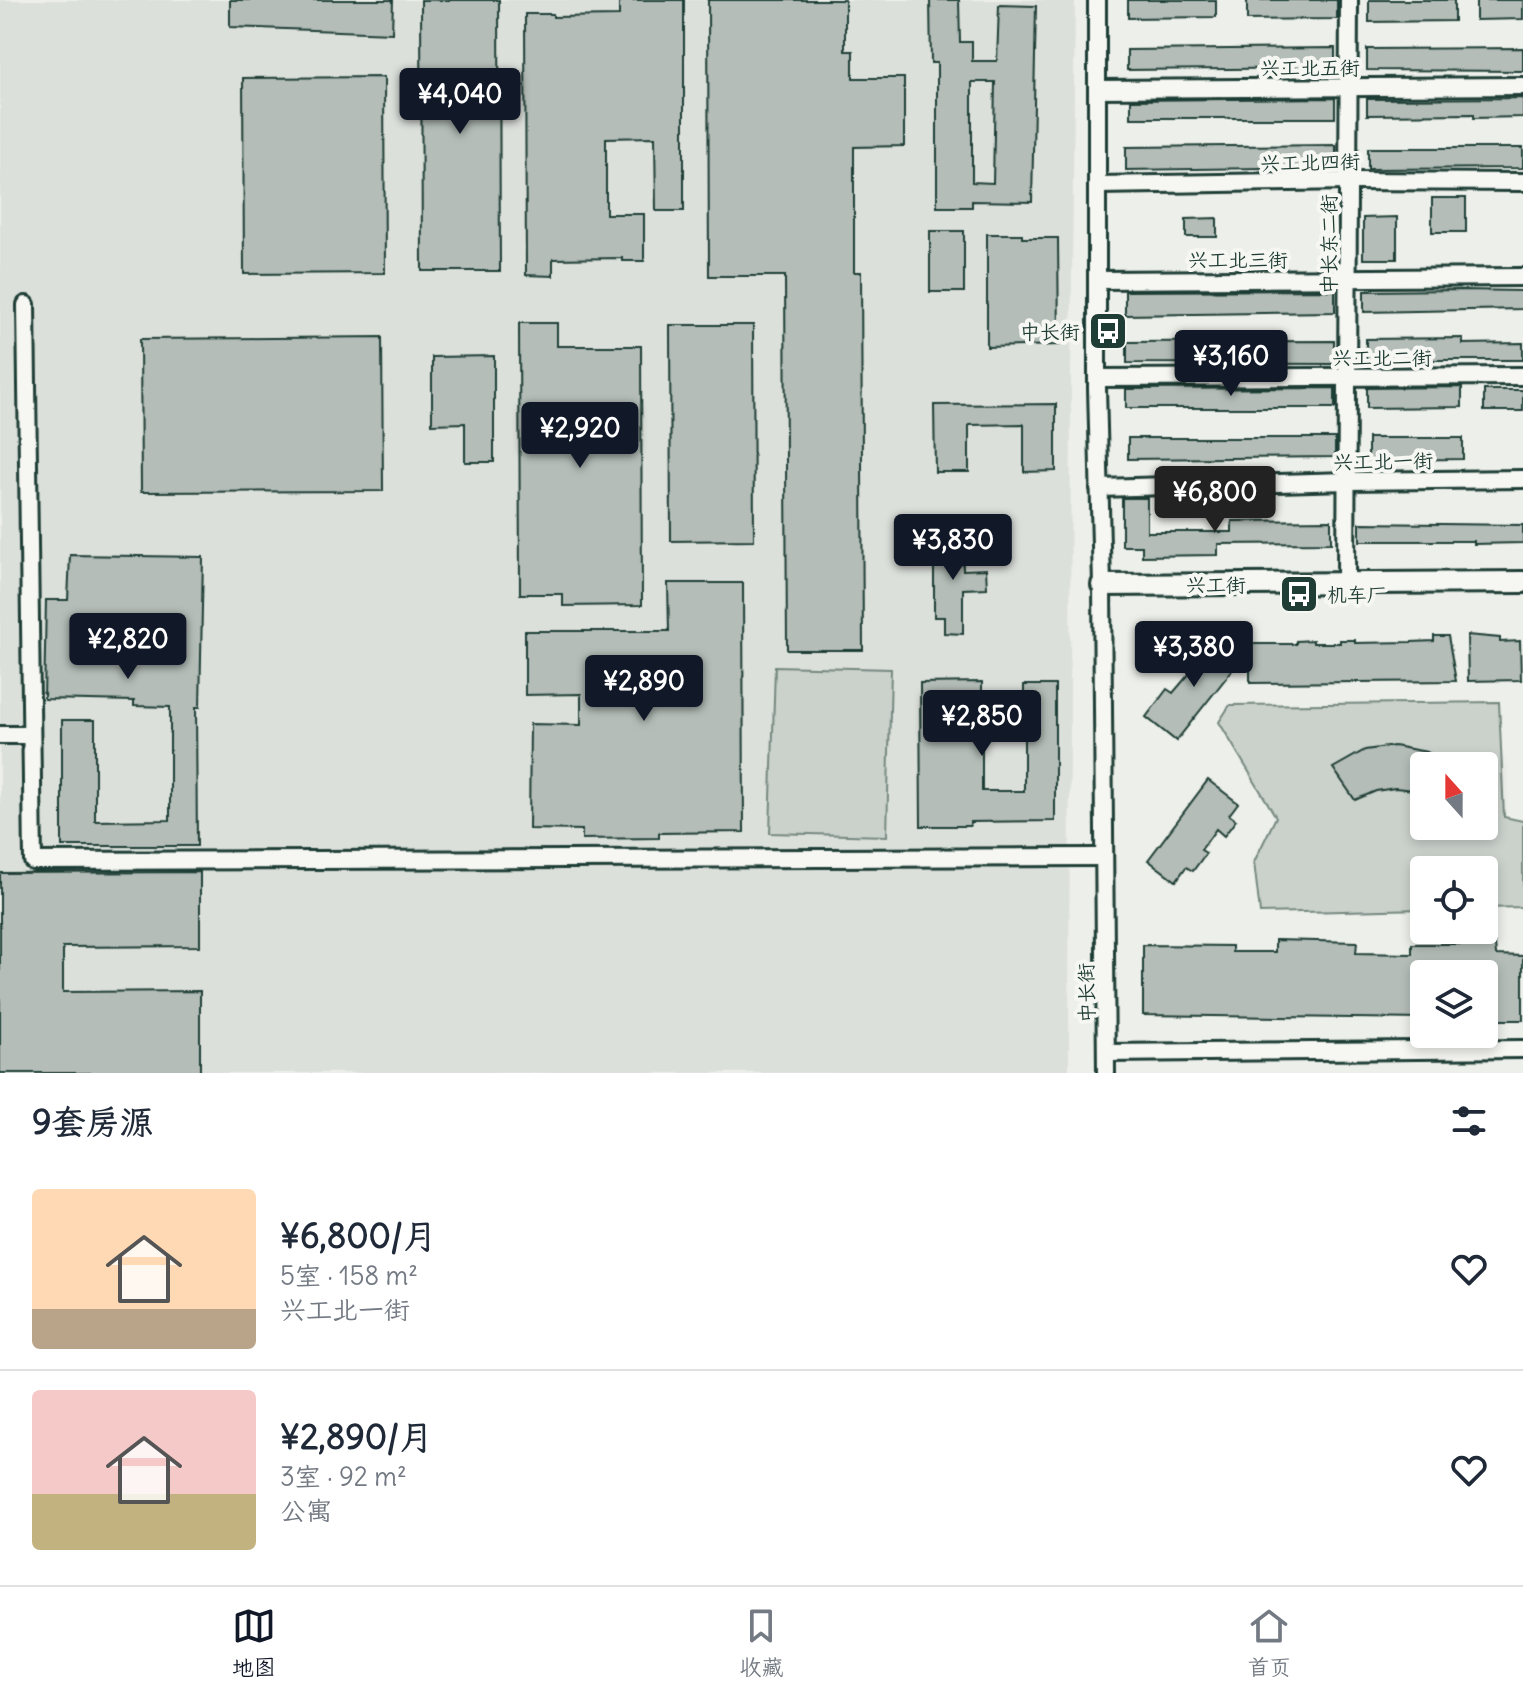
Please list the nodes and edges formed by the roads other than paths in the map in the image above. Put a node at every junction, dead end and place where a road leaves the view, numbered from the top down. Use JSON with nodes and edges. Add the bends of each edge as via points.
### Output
{"nodes":[{"id":1,"x":1097,"y":0,"type":"edge"},
{"id":2,"x":1349,"y":0,"type":"edge"},
{"id":3,"x":1523,"y":86,"type":"edge"},
{"id":4,"x":1348,"y":87,"type":"junction"},
{"id":5,"x":1097,"y":89,"type":"junction"},
{"id":6,"x":1348,"y":181,"type":"junction"},
{"id":7,"x":1523,"y":182,"type":"edge"},
{"id":8,"x":1098,"y":185,"type":"junction"},
{"id":9,"x":1523,"y":277,"type":"edge"},
{"id":10,"x":1348,"y":278,"type":"junction"},
{"id":11,"x":1097,"y":280,"type":"junction"},
{"id":12,"x":26,"y":305,"type":"dead end"},
{"id":13,"x":1523,"y":376,"type":"edge"},
{"id":14,"x":1348,"y":377,"type":"junction"},
{"id":15,"x":1097,"y":378,"type":"junction"},
{"id":16,"x":1523,"y":479,"type":"edge"},
{"id":17,"x":1347,"y":481,"type":"junction"},
{"id":18,"x":1099,"y":488,"type":"junction"},
{"id":19,"x":1523,"y":582,"type":"edge"},
{"id":20,"x":1346,"y":583,"type":"junction"},
{"id":21,"x":1102,"y":585,"type":"junction"},
{"id":22,"x":0,"y":735,"type":"edge"},
{"id":23,"x":31,"y":735,"type":"junction"},
{"id":24,"x":1104,"y":857,"type":"junction"},
{"id":25,"x":1523,"y":1049,"type":"edge"},
{"id":26,"x":1106,"y":1053,"type":"junction"},
{"id":27,"x":1106,"y":1073,"type":"edge"}],
"edges":[{"from":1,"to":5,"type":"street","name":"中长街"},
{"from":2,"to":4,"type":"street","name":"中长东二街"},
{"from":3,"to":4,"type":"street","name":"兴工北五街"},
{"from":4,"to":5,"type":"street","name":"兴工北五街"},
{"from":4,"to":6,"type":"street","name":"中长东二街"},
{"from":5,"to":8,"type":"street","name":"中长街"},
{"from":6,"to":7,"type":"street","name":"兴工北四街"},
{"from":6,"to":8,"type":"street","name":"兴工北四街"},
{"from":6,"to":10,"type":"street","name":"中长东二街"},
{"from":8,"to":11,"type":"street","name":"中长街"},
{"from":9,"to":10,"type":"street","name":"兴工北三街"},
{"from":10,"to":11,"type":"street","name":"兴工北三街"},
{"from":10,"to":14,"type":"street","name":"中长东二街"},
{"from":11,"to":15,"type":"street","name":"中长街"},
{"from":12,"to":23,"type":"street"},
{"from":13,"to":14,"type":"street","name":"兴工北二街"},
{"from":14,"to":15,"type":"street","name":"兴工北二街"},
{"from":14,"to":17,"type":"street","name":"中长东二街"},
{"from":15,"to":18,"type":"street","name":"中长街"},
{"from":16,"to":17,"type":"street","name":"兴工北一街"},
{"from":17,"to":18,"type":"street","name":"兴工北一街"},
{"from":17,"to":20,"type":"street","name":"中长东二街"},
{"from":18,"to":21,"type":"street","name":"中长街"},
{"from":19,"to":20,"type":"main road","name":"兴工街"},
{"from":20,"to":21,"type":"main road","name":"兴工街"},
{"from":21,"to":24,"type":"street","name":"中长街"},
{"from":22,"to":23,"type":"street"},
{"from":23,"to":24,"type":"street","via":[[33,861]]},
{"from":24,"to":26,"type":"street","name":"中长街"},
{"from":25,"to":26,"type":"street"},
{"from":26,"to":27,"type":"street","name":"中长街"}]}
